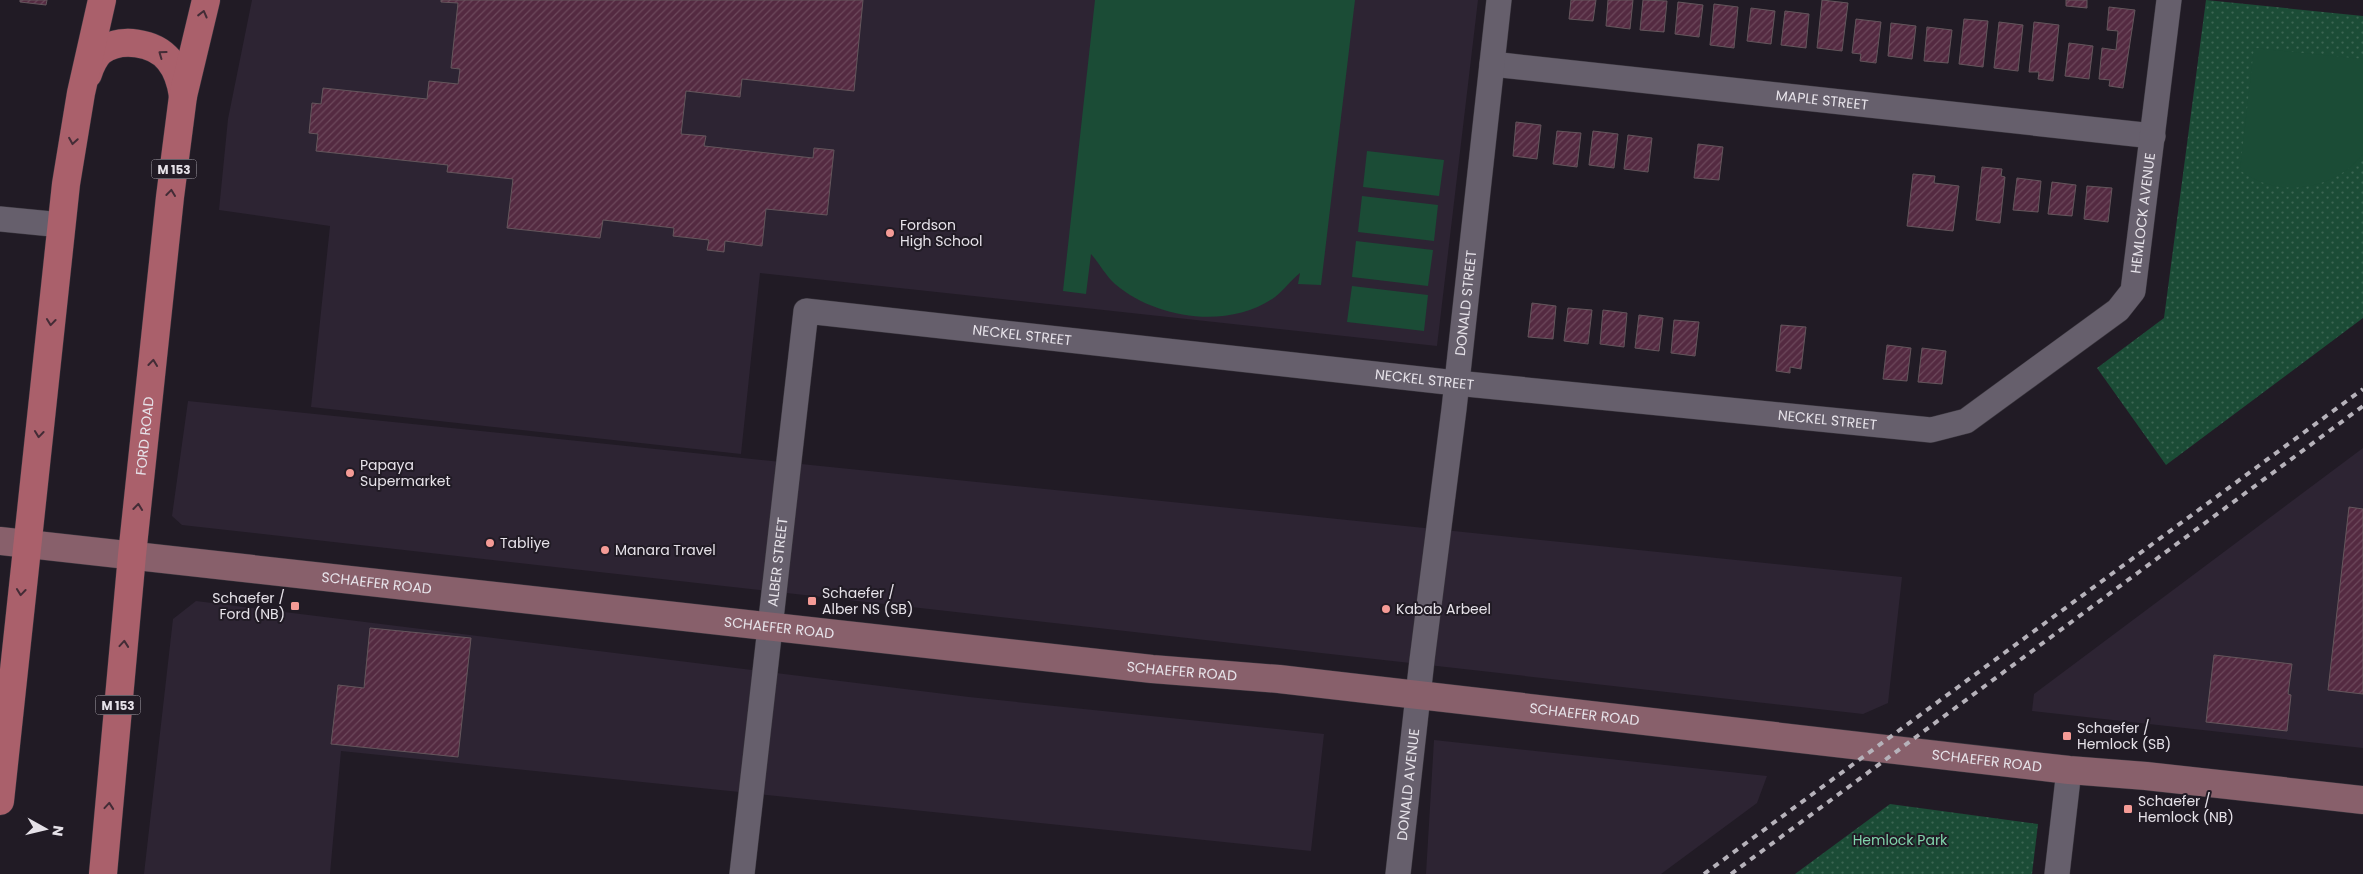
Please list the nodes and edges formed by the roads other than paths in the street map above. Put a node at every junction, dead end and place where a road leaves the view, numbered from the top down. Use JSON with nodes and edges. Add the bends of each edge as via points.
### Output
{"nodes":[{"id":1,"x":102,"y":0,"type":"edge"},
{"id":2,"x":206,"y":0,"type":"edge"},
{"id":3,"x":1499,"y":0,"type":"edge"},
{"id":4,"x":2169,"y":0,"type":"edge"},
{"id":5,"x":1492,"y":64,"type":"junction"},
{"id":6,"x":80,"y":93,"type":"junction"},
{"id":7,"x":183,"y":96,"type":"junction"},
{"id":8,"x":2153,"y":136,"type":"junction"},
{"id":9,"x":0,"y":219,"type":"edge"},
{"id":10,"x":62,"y":226,"type":"junction"},
{"id":11,"x":806,"y":311,"type":"joint"},
{"id":12,"x":2029,"y":375,"type":"joint"},
{"id":13,"x":1456,"y":383,"type":"junction"},
{"id":14,"x":13,"y":542,"type":"edge"},
{"id":15,"x":132,"y":555,"type":"junction"},
{"id":16,"x":769,"y":625,"type":"junction"},
{"id":17,"x":1418,"y":696,"type":"junction"},
{"id":18,"x":2069,"y":770,"type":"junction"},
{"id":19,"x":2363,"y":800,"type":"edge"},
{"id":20,"x":0,"y":801,"type":"edge"},
{"id":21,"x":103,"y":874,"type":"edge"},
{"id":22,"x":742,"y":874,"type":"edge"},
{"id":23,"x":1398,"y":874,"type":"edge"},
{"id":24,"x":2057,"y":874,"type":"edge"}],
"edges":[{"from":1,"to":6,"type":"main road"},
{"from":7,"to":2,"type":"main road","name":"FORD ROAD","number":"M 153","one_way":true},
{"from":3,"to":5,"type":"street","name":"DONALD STREET"},
{"from":4,"to":8,"type":"street","name":"HEMLOCK AVENUE"},
{"from":5,"to":8,"type":"street","name":"MAPLE STREET"},
{"from":5,"to":13,"type":"street","name":"DONALD STREET"},
{"from":7,"to":6,"type":"main road","one_way":true,"via":[[179,74],[169,59],[153,48],[136,43],[118,44],[100,51]]},
{"from":6,"to":10,"type":"main road","one_way":true},
{"from":15,"to":7,"type":"main road","name":"FORD ROAD","number":"M 153","one_way":true},
{"from":8,"to":12,"type":"street","name":"HEMLOCK AVENUE","via":[[2133,291],[2118,310]]},
{"from":9,"to":10,"type":"street"},
{"from":10,"to":14,"type":"main road","one_way":true},
{"from":11,"to":13,"type":"street","name":"NECKEL STREET"},
{"from":11,"to":16,"type":"street","name":"ALBER STREET"},
{"from":12,"to":13,"type":"street","name":"NECKEL STREET","via":[[1966,421],[1931,430]]},
{"from":13,"to":17,"type":"street","name":"DONALD STREET"},
{"from":14,"to":15,"type":"main road","name":"SCHAEFER ROAD"},
{"from":14,"to":20,"type":"main road","one_way":true},
{"from":15,"to":16,"type":"main road","name":"SCHAEFER ROAD"},
{"from":21,"to":15,"type":"main road","name":"FORD ROAD","number":"M 153","one_way":true},
{"from":16,"to":17,"type":"main road","name":"SCHAEFER ROAD"},
{"from":16,"to":22,"type":"street","name":"ALBER STREET"},
{"from":17,"to":18,"type":"main road","name":"SCHAEFER ROAD"},
{"from":17,"to":23,"type":"street","name":"DONALD AVENUE"},
{"from":18,"to":19,"type":"main road","name":"SCHAEFER ROAD"},
{"from":18,"to":24,"type":"street"}]}
